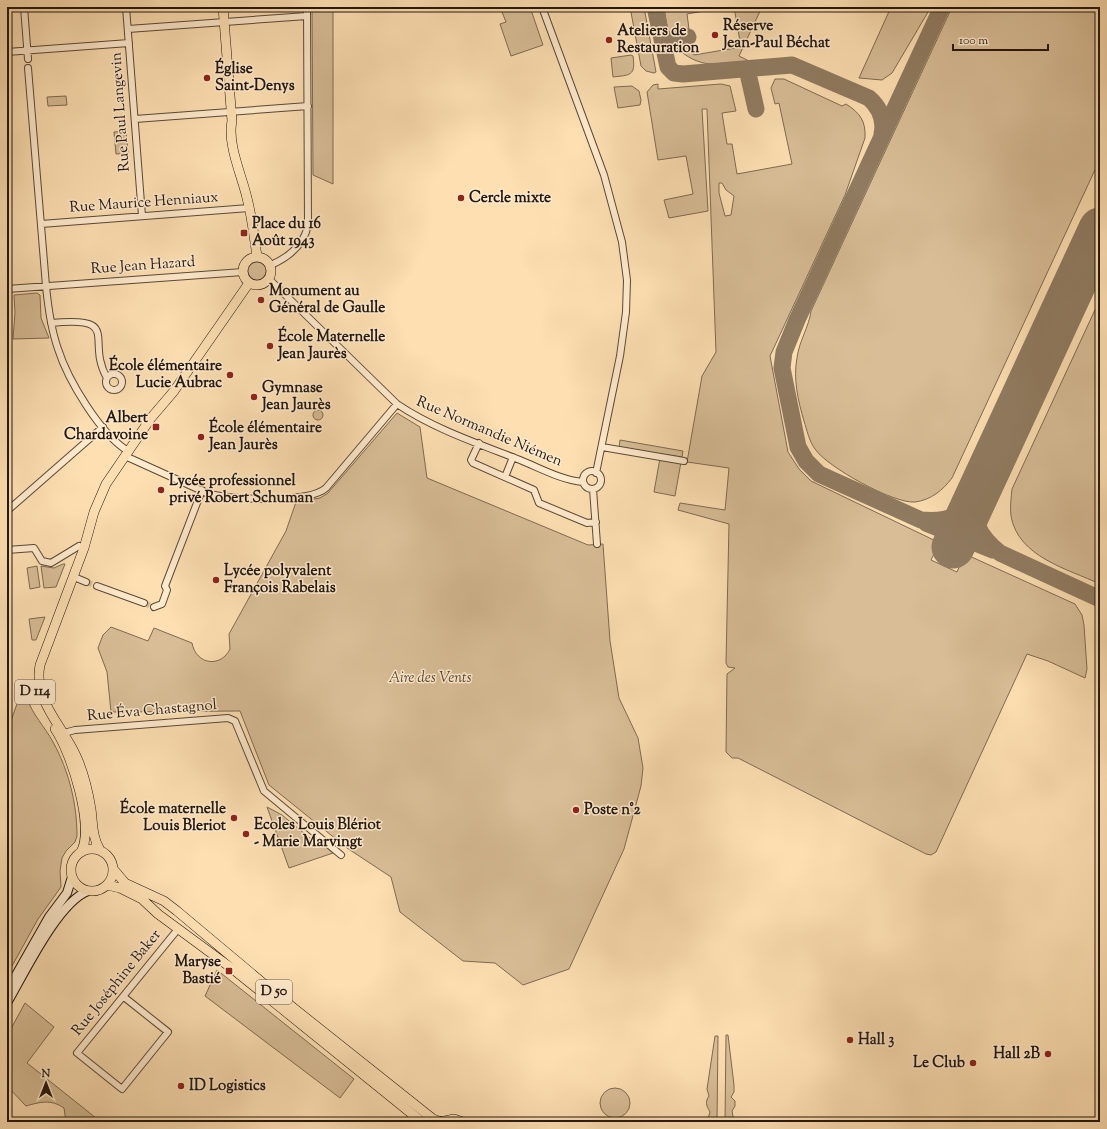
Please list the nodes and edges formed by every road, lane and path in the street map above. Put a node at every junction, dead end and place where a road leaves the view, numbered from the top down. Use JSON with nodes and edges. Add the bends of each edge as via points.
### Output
{"nodes":[{"id":1,"x":24,"y":7,"type":"edge"},
{"id":2,"x":126,"y":7,"type":"edge"},
{"id":3,"x":223,"y":7,"type":"edge"},
{"id":4,"x":307,"y":7,"type":"edge"},
{"id":5,"x":542,"y":7,"type":"edge"},
{"id":6,"x":307,"y":16,"type":"junction"},
{"id":7,"x":224,"y":22,"type":"junction"},
{"id":8,"x":128,"y":29,"type":"junction"},
{"id":9,"x":129,"y":43,"type":"junction"},
{"id":10,"x":28,"y":50,"type":"junction"},
{"id":11,"x":7,"y":52,"type":"edge"},
{"id":12,"x":28,"y":59,"type":"dead end"},
{"id":13,"x":28,"y":68,"type":"dead end"},
{"id":14,"x":308,"y":106,"type":"junction"},
{"id":15,"x":232,"y":116,"type":"junction"},
{"id":16,"x":135,"y":118,"type":"junction"},
{"id":17,"x":249,"y":208,"type":"junction"},
{"id":18,"x":142,"y":216,"type":"junction"},
{"id":19,"x":41,"y":224,"type":"junction"},
{"id":20,"x":257,"y":256,"type":"junction"},
{"id":21,"x":270,"y":265,"type":"junction"},
{"id":22,"x":243,"y":272,"type":"junction"},
{"id":23,"x":269,"y":279,"type":"junction"},
{"id":24,"x":249,"y":283,"type":"junction"},
{"id":25,"x":46,"y":286,"type":"junction"},
{"id":26,"x":7,"y":289,"type":"edge"},
{"id":27,"x":51,"y":323,"type":"junction"},
{"id":28,"x":107,"y":378,"type":"dead end"},
{"id":29,"x":397,"y":404,"type":"junction"},
{"id":30,"x":103,"y":427,"type":"junction"},
{"id":31,"x":479,"y":443,"type":"junction"},
{"id":32,"x":602,"y":447,"type":"junction"},
{"id":33,"x":126,"y":454,"type":"junction"},
{"id":34,"x":513,"y":457,"type":"junction"},
{"id":35,"x":684,"y":461,"type":"dead end"},
{"id":36,"x":596,"y":473,"type":"junction"},
{"id":37,"x":505,"y":477,"type":"junction"},
{"id":38,"x":583,"y":482,"type":"junction"},
{"id":39,"x":593,"y":489,"type":"junction"},
{"id":40,"x":202,"y":490,"type":"junction"},
{"id":41,"x":7,"y":511,"type":"edge"},
{"id":42,"x":596,"y":522,"type":"junction"},
{"id":43,"x":87,"y":531,"type":"junction"},
{"id":44,"x":598,"y":544,"type":"dead end"},
{"id":45,"x":79,"y":546,"type":"junction"},
{"id":46,"x":7,"y":550,"type":"edge"},
{"id":47,"x":74,"y":577,"type":"junction"},
{"id":48,"x":86,"y":582,"type":"tunnel mouth"},
{"id":49,"x":96,"y":586,"type":"tunnel mouth"},
{"id":50,"x":144,"y":603,"type":"tunnel mouth"},
{"id":51,"x":154,"y":607,"type":"dead end"},
{"id":52,"x":64,"y":733,"type":"junction"},
{"id":53,"x":100,"y":850,"type":"junction"},
{"id":54,"x":81,"y":852,"type":"junction"},
{"id":55,"x":341,"y":855,"type":"dead end"},
{"id":56,"x":114,"y":870,"type":"junction"},
{"id":57,"x":72,"y":877,"type":"junction"},
{"id":58,"x":107,"y":885,"type":"junction"},
{"id":59,"x":88,"y":891,"type":"junction"},
{"id":60,"x":178,"y":929,"type":"junction"},
{"id":61,"x":7,"y":991,"type":"edge"},
{"id":62,"x":124,"y":996,"type":"junction"},
{"id":63,"x":7,"y":1003,"type":"edge"},
{"id":64,"x":422,"y":1122,"type":"edge"},
{"id":65,"x":441,"y":1122,"type":"edge"},
{"id":66,"x":463,"y":1122,"type":"edge"}],
"edges":[{"from":1,"to":10,"type":"street"},
{"from":2,"to":8,"type":"street","name":"Rue Paul Langevin"},
{"from":3,"to":7,"type":"main road"},
{"from":4,"to":6,"type":"street"},
{"from":5,"to":32,"type":"street","via":[[604,175],[622,242],[627,280],[624,330]]},
{"from":6,"to":7,"type":"street"},
{"from":6,"to":14,"type":"street"},
{"from":7,"to":8,"type":"street"},
{"from":7,"to":15,"type":"main road"},
{"from":8,"to":9,"type":"street","name":"Rue Paul Langevin"},
{"from":9,"to":10,"type":"street"},
{"from":9,"to":16,"type":"street","name":"Rue Paul Langevin"},
{"from":10,"to":11,"type":"street"},
{"from":10,"to":12,"type":"street"},
{"from":13,"to":19,"type":"street"},
{"from":14,"to":15,"type":"street"},
{"from":14,"to":21,"type":"street","via":[[307,230],[300,244],[289,255]]},
{"from":15,"to":16,"type":"street"},
{"from":15,"to":17,"type":"main road","via":[[239,149],[239,176]]},
{"from":16,"to":18,"type":"street","name":"Rue Paul Langevin"},
{"from":17,"to":18,"type":"street","name":"Rue Maurice Henniaux"},
{"from":17,"to":20,"type":"main road"},
{"from":18,"to":19,"type":"street","name":"Rue Maurice Henniaux"},
{"from":19,"to":25,"type":"street"},
{"from":20,"to":21,"type":"main road","via":[[264,258]]},
{"from":20,"to":22,"type":"main road","via":[[246,262]]},
{"from":21,"to":23,"type":"main road"},
{"from":22,"to":24,"type":"main road"},
{"from":22,"to":25,"type":"street","name":"Rue Jean Hazard"},
{"from":23,"to":24,"type":"main road","via":[[261,284]]},
{"from":23,"to":29,"type":"street","name":"Rue Normandie Niémen"},
{"from":24,"to":33,"type":"main road","number":"D 114","via":[[174,391]]},
{"from":25,"to":26,"type":"street","name":"Rue Jean Hazard"},
{"from":25,"to":27,"type":"street"},
{"from":27,"to":28,"type":"street","via":[[83,321],[94,327],[99,335],[102,369]]},
{"from":27,"to":30,"type":"street","via":[[57,348],[66,369],[83,400]]},
{"from":29,"to":31,"type":"street","name":"Rue Normandie Niémen","via":[[427,422]]},
{"from":29,"to":40,"type":"street","via":[[323,491],[264,499],[218,496]]},
{"from":30,"to":33,"type":"street"},
{"from":30,"to":41,"type":"street"},
{"from":31,"to":34,"type":"street","name":"Rue Normandie Niémen"},
{"from":31,"to":37,"type":"street","via":[[471,460],[473,463]]},
{"from":32,"to":35,"type":"street"},
{"from":32,"to":36,"type":"street"},
{"from":33,"to":40,"type":"street"},
{"from":33,"to":43,"type":"main road","number":"D 114","via":[[100,496]]},
{"from":34,"to":37,"type":"street"},
{"from":34,"to":38,"type":"street","name":"Rue Normandie Niémen","via":[[571,481]]},
{"from":36,"to":38,"type":"street","via":[[588,472]]},
{"from":36,"to":39,"type":"street","via":[[600,477],[600,483]]},
{"from":37,"to":42,"type":"street","via":[[534,490],[539,503],[587,523]]},
{"from":38,"to":39,"type":"street","via":[[588,488]]},
{"from":39,"to":42,"type":"street"},
{"from":40,"to":51,"type":"street","via":[[165,586],[167,590],[162,604]]},
{"from":42,"to":44,"type":"street"},
{"from":43,"to":45,"type":"main road","number":"D 114"},
{"from":43,"to":47,"type":"main road","number":"D 114"},
{"from":45,"to":46,"type":"street","via":[[51,563],[42,561],[34,548]]},
{"from":45,"to":54,"type":"main road","number":"D 114","via":[[33,674],[38,702],[65,747],[78,782],[85,839]]},
{"from":47,"to":48,"type":"street"},
{"from":47,"to":52,"type":"main road","number":"D 114","via":[[38,675],[43,700]]},
{"from":49,"to":50,"type":"street"},
{"from":52,"to":53,"type":"main road","number":"D 114","via":[[85,780],[94,838]]},
{"from":52,"to":55,"type":"street","name":"Rue Éva Chastagnol","via":[[228,718],[235,721],[264,791]]},
{"from":53,"to":54,"type":"main road","via":[[90,848]]},
{"from":53,"to":56,"type":"main road","via":[[111,860]]},
{"from":54,"to":57,"type":"main road","via":[[71,865]]},
{"from":56,"to":58,"type":"main road"},
{"from":56,"to":65,"type":"main road","number":"D 50","via":[[125,883],[164,901],[177,911],[350,1054],[433,1119]]},
{"from":57,"to":59,"type":"main road","via":[[81,888]]},
{"from":57,"to":61,"type":"main road","via":[[67,893],[49,917]]},
{"from":58,"to":59,"type":"main road","via":[[96,891]]},
{"from":58,"to":60,"type":"main road","number":"D 50","via":[[136,895]]},
{"from":59,"to":63,"type":"main road","via":[[78,895],[61,913]]},
{"from":60,"to":62,"type":"street","name":"Rue Joséphine Baker"},
{"from":60,"to":64,"type":"main road","number":"D 50","via":[[234,970]]},
{"from":62,"to":62,"type":"street","name":"Rue Joséphine Baker","via":[[168,1032],[122,1089],[77,1053]]},
{"from":65,"to":66,"type":"main road","via":[[454,1119]]}]}
